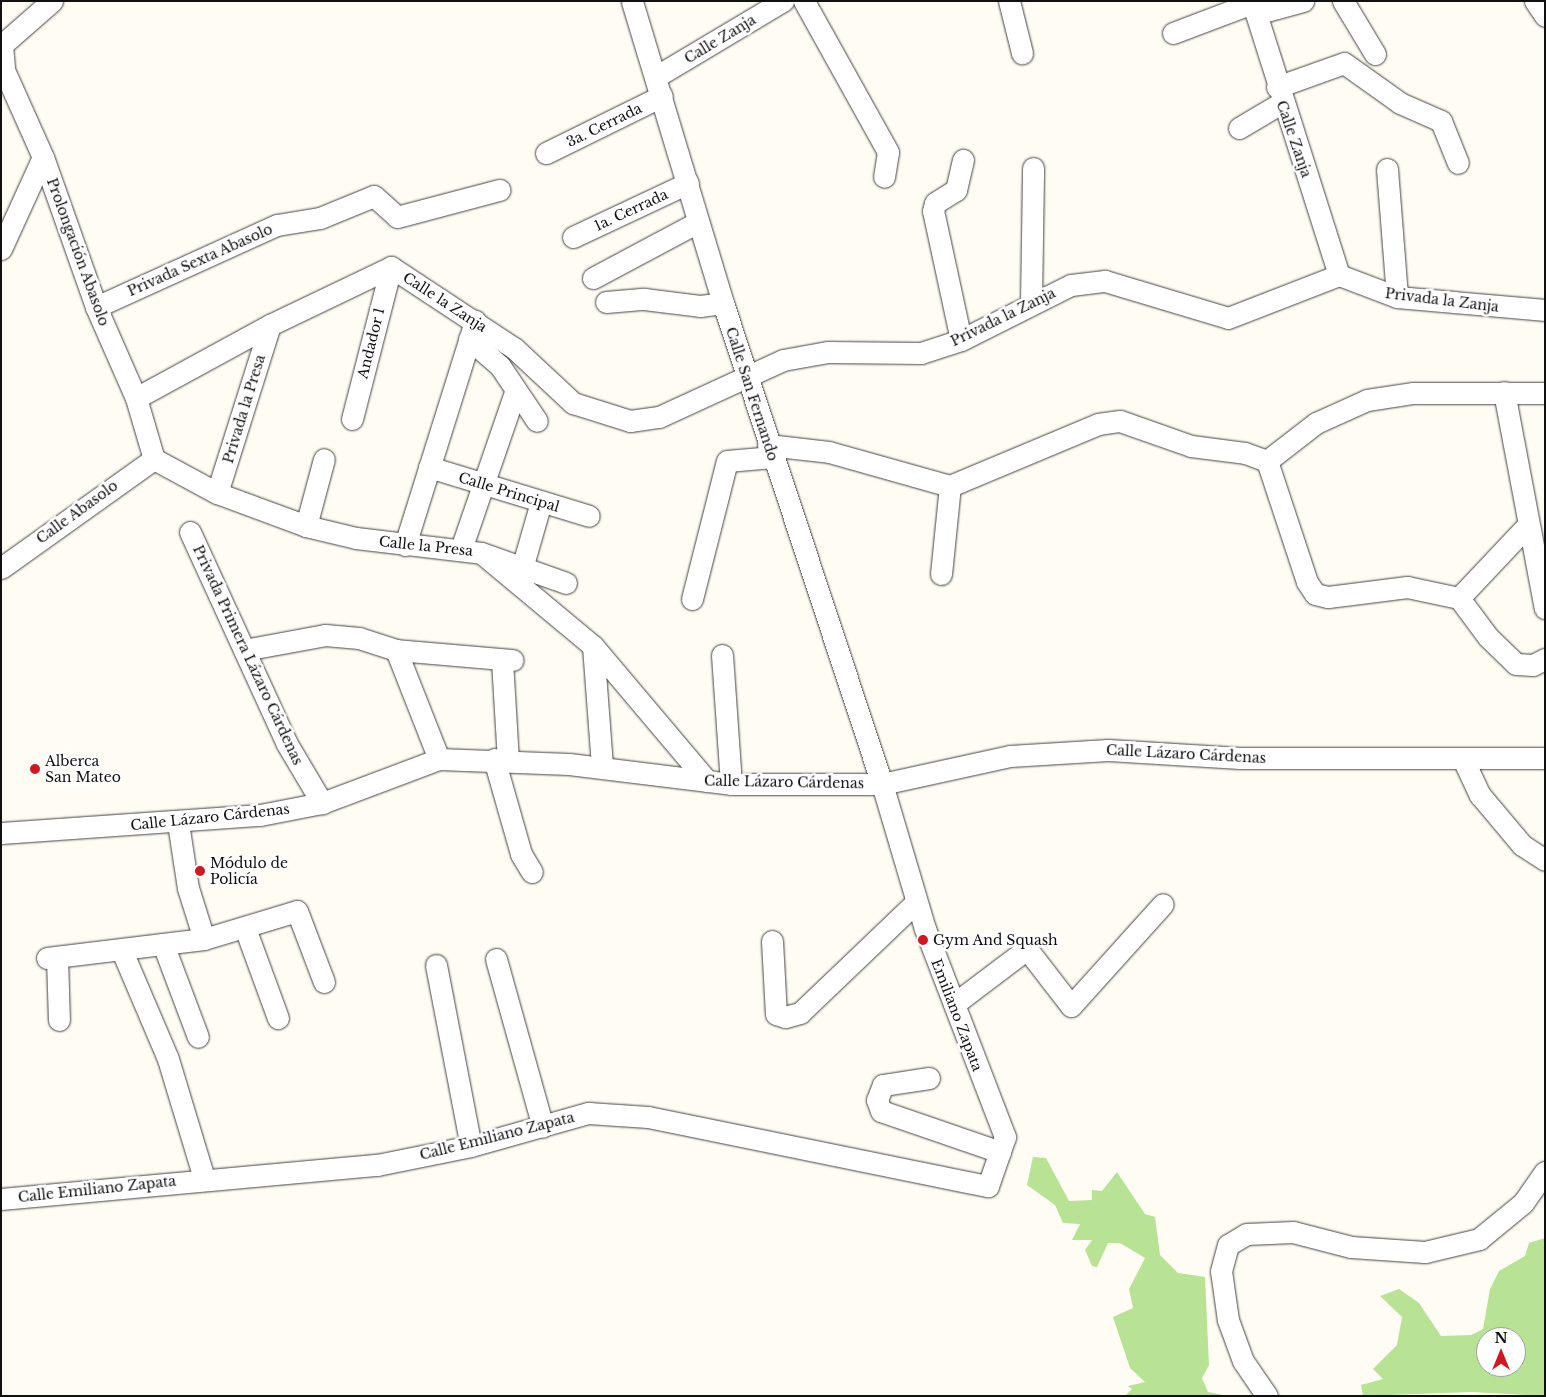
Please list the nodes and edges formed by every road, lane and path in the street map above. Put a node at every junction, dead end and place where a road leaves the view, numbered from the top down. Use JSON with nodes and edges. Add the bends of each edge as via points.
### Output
{"nodes":[{"id":1,"x":52,"y":1,"type":"edge"},
{"id":2,"x":632,"y":1,"type":"edge"},
{"id":3,"x":783,"y":1,"type":"edge"},
{"id":4,"x":804,"y":1,"type":"edge"},
{"id":5,"x":1009,"y":1,"type":"edge"},
{"id":6,"x":1303,"y":1,"type":"edge"},
{"id":7,"x":1343,"y":1,"type":"edge"},
{"id":8,"x":1535,"y":1,"type":"edge"},
{"id":9,"x":1253,"y":6,"type":"edge"},
{"id":10,"x":1545,"y":16,"type":"edge"},
{"id":11,"x":1172,"y":33,"type":"dead end"},
{"id":12,"x":2,"y":45,"type":"edge"},
{"id":13,"x":1022,"y":53,"type":"dead end"},
{"id":14,"x":1375,"y":54,"type":"dead end"},
{"id":15,"x":659,"y":86,"type":"junction"},
{"id":16,"x":1279,"y":95,"type":"junction"},
{"id":17,"x":1239,"y":128,"type":"dead end"},
{"id":18,"x":546,"y":153,"type":"dead end"},
{"id":19,"x":43,"y":157,"type":"junction"},
{"id":20,"x":964,"y":160,"type":"dead end"},
{"id":21,"x":1458,"y":163,"type":"dead end"},
{"id":22,"x":1033,"y":168,"type":"dead end"},
{"id":23,"x":1387,"y":169,"type":"dead end"},
{"id":24,"x":884,"y":177,"type":"dead end"},
{"id":25,"x":688,"y":183,"type":"junction"},
{"id":26,"x":499,"y":190,"type":"dead end"},
{"id":27,"x":698,"y":222,"type":"junction"},
{"id":28,"x":573,"y":238,"type":"dead end"},
{"id":29,"x":1,"y":249,"type":"edge"},
{"id":30,"x":391,"y":267,"type":"junction"},
{"id":31,"x":1339,"y":275,"type":"junction"},
{"id":32,"x":593,"y":278,"type":"dead end"},
{"id":33,"x":1397,"y":297,"type":"junction"},
{"id":34,"x":606,"y":302,"type":"dead end"},
{"id":35,"x":1031,"y":302,"type":"junction"},
{"id":36,"x":723,"y":304,"type":"junction"},
{"id":37,"x":96,"y":307,"type":"junction"},
{"id":38,"x":1545,"y":310,"type":"edge"},
{"id":39,"x":270,"y":325,"type":"junction"},
{"id":40,"x":472,"y":330,"type":"junction"},
{"id":41,"x":961,"y":340,"type":"junction"},
{"id":42,"x":747,"y":377,"type":"junction"},
{"id":43,"x":515,"y":392,"type":"junction"},
{"id":44,"x":1504,"y":392,"type":"junction"},
{"id":45,"x":1545,"y":393,"type":"edge"},
{"id":46,"x":136,"y":398,"type":"junction"},
{"id":47,"x":352,"y":419,"type":"dead end"},
{"id":48,"x":537,"y":421,"type":"dead end"},
{"id":49,"x":771,"y":451,"type":"junction"},
{"id":50,"x":154,"y":459,"type":"junction"},
{"id":51,"x":324,"y":460,"type":"dead end"},
{"id":52,"x":1267,"y":461,"type":"junction"},
{"id":53,"x":429,"y":466,"type":"junction"},
{"id":54,"x":482,"y":484,"type":"junction"},
{"id":55,"x":950,"y":486,"type":"junction"},
{"id":56,"x":217,"y":493,"type":"junction"},
{"id":57,"x":541,"y":502,"type":"junction"},
{"id":58,"x":589,"y":516,"type":"dead end"},
{"id":59,"x":306,"y":526,"type":"junction"},
{"id":60,"x":1526,"y":527,"type":"junction"},
{"id":61,"x":190,"y":532,"type":"dead end"},
{"id":62,"x":405,"y":545,"type":"junction"},
{"id":63,"x":471,"y":551,"type":"junction"},
{"id":64,"x":1,"y":568,"type":"edge"},
{"id":65,"x":522,"y":568,"type":"junction"},
{"id":66,"x":941,"y":574,"type":"dead end"},
{"id":67,"x":566,"y":583,"type":"dead end"},
{"id":68,"x":692,"y":598,"type":"dead end"},
{"id":69,"x":1459,"y":598,"type":"junction"},
{"id":70,"x":1545,"y":608,"type":"edge"},
{"id":71,"x":593,"y":646,"type":"junction"},
{"id":72,"x":244,"y":650,"type":"junction"},
{"id":73,"x":396,"y":650,"type":"junction"},
{"id":74,"x":722,"y":654,"type":"dead end"},
{"id":75,"x":1545,"y":658,"type":"edge"},
{"id":76,"x":1545,"y":758,"type":"edge"},
{"id":77,"x":439,"y":759,"type":"junction"},
{"id":78,"x":1463,"y":759,"type":"junction"},
{"id":79,"x":501,"y":760,"type":"junction"},
{"id":80,"x":602,"y":767,"type":"junction"},
{"id":81,"x":707,"y":781,"type":"junction"},
{"id":82,"x":731,"y":784,"type":"junction"},
{"id":83,"x":882,"y":784,"type":"junction"},
{"id":84,"x":322,"y":803,"type":"junction"},
{"id":85,"x":178,"y":824,"type":"junction"},
{"id":86,"x":1,"y":833,"type":"edge"},
{"id":87,"x":1545,"y":860,"type":"edge"},
{"id":88,"x":532,"y":872,"type":"dead end"},
{"id":89,"x":916,"y":902,"type":"junction"},
{"id":90,"x":1163,"y":904,"type":"dead end"},
{"id":91,"x":245,"y":928,"type":"junction"},
{"id":92,"x":204,"y":939,"type":"junction"},
{"id":93,"x":772,"y":940,"type":"dead end"},
{"id":94,"x":163,"y":944,"type":"junction"},
{"id":95,"x":122,"y":951,"type":"junction"},
{"id":96,"x":496,"y":959,"type":"dead end"},
{"id":97,"x":436,"y":965,"type":"dead end"},
{"id":98,"x":324,"y":982,"type":"dead end"},
{"id":99,"x":954,"y":1004,"type":"junction"},
{"id":100,"x":278,"y":1018,"type":"dead end"},
{"id":101,"x":59,"y":1020,"type":"dead end"},
{"id":102,"x":198,"y":1037,"type":"dead end"},
{"id":103,"x":929,"y":1078,"type":"dead end"},
{"id":104,"x":543,"y":1127,"type":"junction"},
{"id":105,"x":471,"y":1146,"type":"junction"},
{"id":106,"x":1000,"y":1152,"type":"junction"},
{"id":107,"x":1545,"y":1172,"type":"edge"},
{"id":108,"x":204,"y":1178,"type":"junction"},
{"id":109,"x":988,"y":1186,"type":"joint"},
{"id":110,"x":1,"y":1199,"type":"edge"},
{"id":111,"x":1267,"y":1396,"type":"edge"}],
"edges":[{"from":1,"to":12,"type":"street"},
{"from":2,"to":15,"type":"street","name":"Calle San Fernando"},
{"from":3,"to":15,"type":"street","name":"Calle Zanja"},
{"from":4,"to":24,"type":"street","via":[[888,152]]},
{"from":5,"to":13,"type":"street"},
{"from":6,"to":9,"type":"street"},
{"from":7,"to":14,"type":"street"},
{"from":8,"to":10,"type":"street"},
{"from":9,"to":11,"type":"street"},
{"from":9,"to":16,"type":"street","name":"Calle Zanja"},
{"from":12,"to":19,"type":"street","name":"Prolongación Abasolo","via":[[4,70]]},
{"from":15,"to":18,"type":"street","name":"3a. Cerrada"},
{"from":15,"to":25,"type":"street","name":"Calle San Fernando"},
{"from":16,"to":17,"type":"street"},
{"from":16,"to":21,"type":"street","via":[[1344,63],[1400,103],[1440,121]]},
{"from":16,"to":31,"type":"street","name":"Calle Zanja"},
{"from":19,"to":29,"type":"street"},
{"from":19,"to":37,"type":"street","name":"Prolongación Abasolo"},
{"from":20,"to":41,"type":"street","via":[[956,190],[935,203],[933,211]]},
{"from":22,"to":35,"type":"street"},
{"from":23,"to":33,"type":"street"},
{"from":25,"to":27,"type":"street","name":"Calle San Fernando"},
{"from":25,"to":28,"type":"street","name":"1a. Cerrada"},
{"from":26,"to":37,"type":"street","name":"Privada Sexta Abasolo","via":[[398,217],[374,196],[320,218],[277,225]]},
{"from":27,"to":32,"type":"street"},
{"from":27,"to":36,"type":"street","name":"Calle San Fernando"},
{"from":30,"to":39,"type":"street","name":"Calle la Zanja"},
{"from":30,"to":40,"type":"street","name":"Calle la Zanja"},
{"from":30,"to":47,"type":"street","name":"Andador 1"},
{"from":31,"to":33,"type":"street","name":"Privada la Zanja"},
{"from":31,"to":35,"type":"street","name":"Privada la Zanja","via":[[1228,318],[1105,281],[1071,285]]},
{"from":33,"to":38,"type":"street","name":"Privada la Zanja"},
{"from":34,"to":36,"type":"street","via":[[644,299],[700,306]]},
{"from":35,"to":41,"type":"street","name":"Privada la Zanja"},
{"from":36,"to":42,"type":"street","name":"Calle San Fernando"},
{"from":37,"to":46,"type":"street","name":"Prolongación Abasolo"},
{"from":39,"to":46,"type":"street","name":"Calle la Zanja"},
{"from":39,"to":56,"type":"street","name":"Privada la Presa"},
{"from":40,"to":42,"type":"street","name":"Calle la Zanja","via":[[514,348],[573,403],[630,421],[659,417]]},
{"from":40,"to":43,"type":"street"},
{"from":40,"to":53,"type":"street"},
{"from":41,"to":42,"type":"street","name":"Privada la Zanja","via":[[922,353],[819,354],[783,360]]},
{"from":42,"to":49,"type":"street","name":"Calle San Fernando"},
{"from":43,"to":48,"type":"street"},
{"from":43,"to":54,"type":"street"},
{"from":44,"to":45,"type":"street"},
{"from":44,"to":52,"type":"street","via":[[1413,393],[1368,400],[1316,423]]},
{"from":44,"to":60,"type":"street"},
{"from":46,"to":50,"type":"street","name":"Prolongación Abasolo"},
{"from":49,"to":55,"type":"street","via":[[829,452]]},
{"from":49,"to":68,"type":"street","via":[[727,461]]},
{"from":49,"to":83,"type":"street","name":"Calle San Fernando"},
{"from":50,"to":56,"type":"street","name":"Calle la Presa"},
{"from":50,"to":64,"type":"street","name":"Calle Abasolo"},
{"from":51,"to":59,"type":"street"},
{"from":52,"to":55,"type":"street","via":[[1245,453],[1191,446],[1120,421],[1098,424]]},
{"from":52,"to":69,"type":"street","via":[[1307,582],[1315,594],[1328,597],[1407,587]]},
{"from":53,"to":54,"type":"street","name":"Calle Principal"},
{"from":53,"to":62,"type":"street"},
{"from":54,"to":57,"type":"street","name":"Calle Principal"},
{"from":54,"to":63,"type":"street"},
{"from":55,"to":66,"type":"street"},
{"from":56,"to":59,"type":"street","name":"Calle la Presa"},
{"from":57,"to":58,"type":"street","name":"Calle Principal"},
{"from":57,"to":65,"type":"street"},
{"from":59,"to":62,"type":"street","name":"Calle la Presa"},
{"from":60,"to":69,"type":"street"},
{"from":60,"to":70,"type":"street"},
{"from":61,"to":72,"type":"street","name":"Privada Primera Lázaro Cárdenas"},
{"from":62,"to":63,"type":"street","name":"Calle la Presa"},
{"from":63,"to":65,"type":"street"},
{"from":63,"to":71,"type":"street","name":"Calle la Presa"},
{"from":65,"to":67,"type":"street"},
{"from":69,"to":75,"type":"street","via":[[1488,637],[1516,664],[1533,665]]},
{"from":71,"to":80,"type":"street"},
{"from":71,"to":81,"type":"street","name":"Calle la Presa"},
{"from":72,"to":73,"type":"street","via":[[325,635],[360,638]]},
{"from":72,"to":84,"type":"street","name":"Privada Primera Lázaro Cárdenas","via":[[287,744]]},
{"from":73,"to":77,"type":"street"},
{"from":73,"to":79,"type":"street","via":[[507,660]]},
{"from":74,"to":82,"type":"street"},
{"from":76,"to":78,"type":"street","name":"Calle Lázaro Cárdenas"},
{"from":77,"to":79,"type":"street","name":"Calle Lázaro Cárdenas"},
{"from":77,"to":84,"type":"street","name":"Calle Lázaro Cárdenas"},
{"from":78,"to":83,"type":"street","name":"Calle Lázaro Cárdenas","via":[[1240,758],[1108,750],[1010,756]]},
{"from":78,"to":87,"type":"street","via":[[1480,795],[1522,846]]},
{"from":79,"to":80,"type":"street","name":"Calle Lázaro Cárdenas"},
{"from":79,"to":88,"type":"street","via":[[521,854]]},
{"from":80,"to":81,"type":"street","name":"Calle Lázaro Cárdenas"},
{"from":81,"to":82,"type":"street","name":"Calle Lázaro Cárdenas"},
{"from":82,"to":83,"type":"street","name":"Calle Lázaro Cárdenas"},
{"from":83,"to":89,"type":"street","name":"Emiliano Zapata"},
{"from":84,"to":85,"type":"street","name":"Calle Lázaro Cárdenas"},
{"from":85,"to":86,"type":"street","name":"Calle Lázaro Cárdenas"},
{"from":85,"to":92,"type":"street","via":[[188,888]]},
{"from":89,"to":93,"type":"street","via":[[800,1013],[785,1017],[776,1014]]},
{"from":89,"to":99,"type":"street","name":"Emiliano Zapata"},
{"from":90,"to":99,"type":"street","via":[[1071,1006],[1027,949]]},
{"from":91,"to":92,"type":"street"},
{"from":91,"to":98,"type":"street","via":[[293,912],[301,913]]},
{"from":91,"to":100,"type":"street"},
{"from":92,"to":94,"type":"street"},
{"from":94,"to":95,"type":"street"},
{"from":94,"to":102,"type":"street"},
{"from":95,"to":101,"type":"street","via":[[52,958]]},
{"from":95,"to":108,"type":"street","via":[[168,1059]]},
{"from":96,"to":104,"type":"street"},
{"from":97,"to":105,"type":"street"},
{"from":99,"to":106,"type":"street","name":"Emiliano Zapata","via":[[1006,1137]]},
{"from":103,"to":106,"type":"street","via":[[883,1085],[877,1100],[881,1111]]},
{"from":104,"to":105,"type":"street","name":"Calle Emiliano Zapata"},
{"from":104,"to":109,"type":"street","name":"Calle Emiliano Zapata","via":[[588,1113],[648,1117]]},
{"from":105,"to":108,"type":"street","name":"Calle Emiliano Zapata","via":[[377,1165]]},
{"from":106,"to":109,"type":"street","name":"Emiliano Zapata"},
{"from":107,"to":111,"type":"street","via":[[1523,1203],[1479,1239],[1425,1252],[1352,1247],[1293,1232],[1246,1234],[1228,1245],[1221,1271],[1228,1320],[1243,1361]]},
{"from":108,"to":110,"type":"street","name":"Calle Emiliano Zapata"}]}
